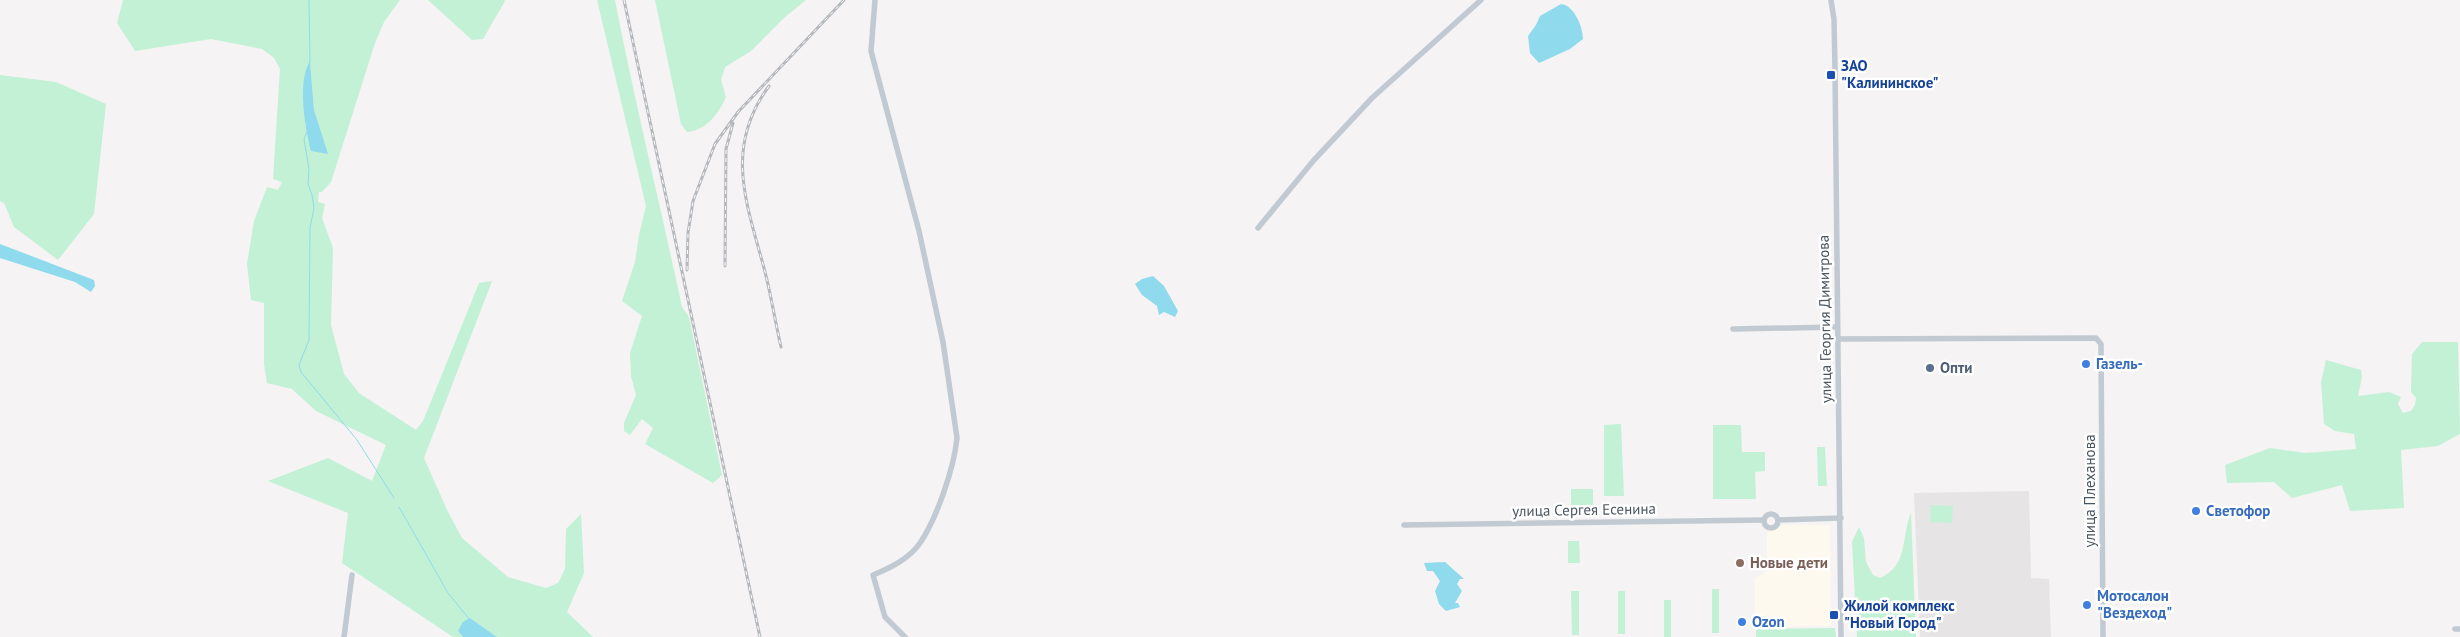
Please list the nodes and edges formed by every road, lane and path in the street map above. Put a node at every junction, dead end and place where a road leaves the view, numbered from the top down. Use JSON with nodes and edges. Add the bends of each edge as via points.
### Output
{"nodes":[{"id":1,"x":875,"y":0,"type":"edge"},
{"id":2,"x":1481,"y":0,"type":"edge"},
{"id":3,"x":1831,"y":0,"type":"edge"},
{"id":4,"x":1258,"y":228,"type":"dead end"},
{"id":5,"x":1837,"y":327,"type":"junction"},
{"id":6,"x":1733,"y":329,"type":"dead end"},
{"id":7,"x":1838,"y":339,"type":"junction"},
{"id":8,"x":1841,"y":518,"type":"junction"},
{"id":9,"x":1764,"y":520,"type":"junction"},
{"id":10,"x":1778,"y":520,"type":"junction"},
{"id":11,"x":1404,"y":525,"type":"dead end"},
{"id":12,"x":352,"y":575,"type":"dead end"},
{"id":13,"x":344,"y":637,"type":"edge"},
{"id":14,"x":905,"y":637,"type":"edge"},
{"id":15,"x":1841,"y":637,"type":"edge"},
{"id":16,"x":2103,"y":637,"type":"edge"}],
"edges":[{"from":1,"to":14,"type":"street","via":[[871,51],[919,231],[943,342],[957,438],[935,513],[920,544],[905,559],[873,575],[885,618]]},
{"from":2,"to":4,"type":"street","via":[[1372,98],[1314,160]]},
{"from":3,"to":5,"type":"street","name":"улица Георгия Димитрова","via":[[1835,69]]},
{"from":5,"to":6,"type":"street"},
{"from":5,"to":7,"type":"street","name":"улица Георгия Димитрова"},
{"from":7,"to":8,"type":"street","name":"улица Георгия Димитрова"},
{"from":7,"to":16,"type":"street","name":"улица Плеханова","via":[[2096,338],[2101,344]]},
{"from":8,"to":10,"type":"street","name":"улица Сергея Есенина"},
{"from":8,"to":15,"type":"street","name":"улица Георгия Димитрова"},
{"from":9,"to":10,"type":"street","name":"улица Сергея Есенина","via":[[1771,513]]},
{"from":9,"to":10,"type":"street","name":"улица Сергея Есенина","via":[[1772,528]]},
{"from":9,"to":11,"type":"street","name":"улица Сергея Есенина"},
{"from":12,"to":13,"type":"street"}]}
